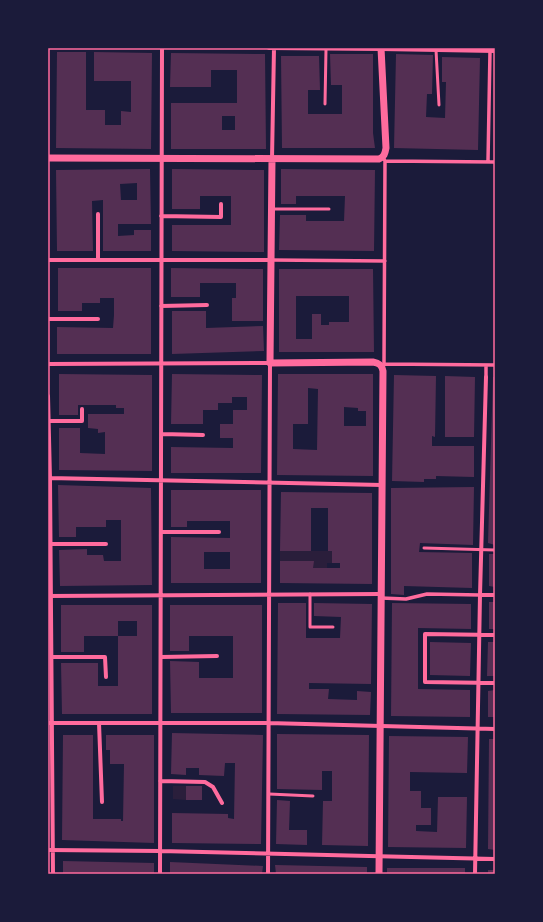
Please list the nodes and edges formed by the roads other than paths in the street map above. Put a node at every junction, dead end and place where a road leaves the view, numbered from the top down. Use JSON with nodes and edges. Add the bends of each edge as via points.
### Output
{"nodes":[{"id":1,"x":162,"y":48,"type":"edge"},
{"id":2,"x":269,"y":48,"type":"edge"},
{"id":3,"x":274,"y":48,"type":"edge"},
{"id":4,"x":381,"y":48,"type":"edge"},
{"id":5,"x":326,"y":49,"type":"edge"},
{"id":6,"x":436,"y":50,"type":"junction"},
{"id":7,"x":490,"y":50,"type":"edge"},
{"id":8,"x":495,"y":51,"type":"edge"},
{"id":9,"x":325,"y":104,"type":"dead end"},
{"id":10,"x":439,"y":106,"type":"dead end"},
{"id":11,"x":48,"y":158,"type":"edge"},
{"id":12,"x":162,"y":159,"type":"junction"},
{"id":13,"x":272,"y":159,"type":"junction"},
{"id":14,"x":381,"y":159,"type":"junction"},
{"id":15,"x":488,"y":161,"type":"junction"},
{"id":16,"x":495,"y":162,"type":"edge"},
{"id":17,"x":221,"y":204,"type":"dead end"},
{"id":18,"x":271,"y":209,"type":"junction"},
{"id":19,"x":329,"y":209,"type":"dead end"},
{"id":20,"x":98,"y":214,"type":"dead end"},
{"id":21,"x":161,"y":216,"type":"junction"},
{"id":22,"x":48,"y":260,"type":"edge"},
{"id":23,"x":98,"y":260,"type":"junction"},
{"id":24,"x":161,"y":260,"type":"junction"},
{"id":25,"x":271,"y":260,"type":"junction"},
{"id":26,"x":385,"y":261,"type":"junction"},
{"id":27,"x":207,"y":305,"type":"dead end"},
{"id":28,"x":161,"y":306,"type":"junction"},
{"id":29,"x":48,"y":319,"type":"edge"},
{"id":30,"x":98,"y":319,"type":"dead end"},
{"id":31,"x":270,"y":363,"type":"junction"},
{"id":32,"x":48,"y":364,"type":"edge"},
{"id":33,"x":162,"y":364,"type":"junction"},
{"id":34,"x":383,"y":365,"type":"junction"},
{"id":35,"x":486,"y":365,"type":"junction"},
{"id":36,"x":495,"y":365,"type":"edge"},
{"id":37,"x":486,"y":377,"type":"joint"},
{"id":38,"x":48,"y":396,"type":"edge"},
{"id":39,"x":82,"y":409,"type":"dead end"},
{"id":40,"x":49,"y":421,"type":"edge"},
{"id":41,"x":162,"y":434,"type":"junction"},
{"id":42,"x":203,"y":435,"type":"dead end"},
{"id":43,"x":49,"y":478,"type":"edge"},
{"id":44,"x":162,"y":481,"type":"junction"},
{"id":45,"x":270,"y":483,"type":"junction"},
{"id":46,"x":382,"y":485,"type":"junction"},
{"id":47,"x":162,"y":532,"type":"junction"},
{"id":48,"x":219,"y":532,"type":"dead end"},
{"id":49,"x":50,"y":544,"type":"junction"},
{"id":50,"x":106,"y":544,"type":"dead end"},
{"id":51,"x":424,"y":548,"type":"dead end"},
{"id":52,"x":481,"y":550,"type":"junction"},
{"id":53,"x":495,"y":550,"type":"edge"},
{"id":54,"x":269,"y":594,"type":"junction"},
{"id":55,"x":310,"y":594,"type":"junction"},
{"id":56,"x":480,"y":594,"type":"junction"},
{"id":57,"x":161,"y":595,"type":"junction"},
{"id":58,"x":495,"y":595,"type":"edge"},
{"id":59,"x":49,"y":596,"type":"edge"},
{"id":60,"x":381,"y":596,"type":"junction"},
{"id":61,"x":333,"y":627,"type":"dead end"},
{"id":62,"x":479,"y":635,"type":"junction"},
{"id":63,"x":495,"y":635,"type":"edge"},
{"id":64,"x":217,"y":656,"type":"dead end"},
{"id":65,"x":52,"y":657,"type":"junction"},
{"id":66,"x":161,"y":657,"type":"junction"},
{"id":67,"x":106,"y":677,"type":"dead end"},
{"id":68,"x":479,"y":683,"type":"junction"},
{"id":69,"x":495,"y":683,"type":"edge"},
{"id":70,"x":50,"y":723,"type":"edge"},
{"id":71,"x":99,"y":723,"type":"junction"},
{"id":72,"x":161,"y":723,"type":"junction"},
{"id":73,"x":268,"y":723,"type":"junction"},
{"id":74,"x":380,"y":726,"type":"junction"},
{"id":75,"x":478,"y":728,"type":"junction"},
{"id":76,"x":495,"y":729,"type":"edge"},
{"id":77,"x":160,"y":781,"type":"junction"},
{"id":78,"x":269,"y":794,"type":"junction"},
{"id":79,"x":313,"y":796,"type":"dead end"},
{"id":80,"x":102,"y":802,"type":"dead end"},
{"id":81,"x":222,"y":803,"type":"dead end"},
{"id":82,"x":50,"y":850,"type":"edge"},
{"id":83,"x":160,"y":851,"type":"junction"},
{"id":84,"x":267,"y":854,"type":"junction"},
{"id":85,"x":379,"y":856,"type":"junction"},
{"id":86,"x":475,"y":859,"type":"junction"},
{"id":87,"x":495,"y":860,"type":"edge"},
{"id":88,"x":53,"y":874,"type":"edge"},
{"id":89,"x":160,"y":874,"type":"edge"},
{"id":90,"x":268,"y":874,"type":"edge"},
{"id":91,"x":379,"y":874,"type":"edge"},
{"id":92,"x":475,"y":874,"type":"edge"}],
"edges":[{"from":1,"to":12,"type":"street"},
{"from":2,"to":3,"type":"street"},
{"from":3,"to":5,"type":"street"},
{"from":3,"to":13,"type":"street"},
{"from":4,"to":5,"type":"street"},
{"from":4,"to":6,"type":"street"},
{"from":4,"to":14,"type":"street","via":[[386,148]]},
{"from":5,"to":9,"type":"lane"},
{"from":6,"to":7,"type":"street"},
{"from":6,"to":10,"type":"lane"},
{"from":7,"to":8,"type":"street"},
{"from":7,"to":15,"type":"street"},
{"from":11,"to":12,"type":"street"},
{"from":12,"to":13,"type":"street"},
{"from":12,"to":21,"type":"street"},
{"from":13,"to":14,"type":"street"},
{"from":13,"to":18,"type":"street"},
{"from":14,"to":15,"type":"street"},
{"from":14,"to":26,"type":"street"},
{"from":15,"to":16,"type":"street"},
{"from":17,"to":21,"type":"street","via":[[221,217]]},
{"from":18,"to":19,"type":"lane"},
{"from":18,"to":25,"type":"street"},
{"from":20,"to":23,"type":"street"},
{"from":21,"to":24,"type":"street"},
{"from":22,"to":23,"type":"street"},
{"from":23,"to":24,"type":"street"},
{"from":24,"to":25,"type":"street"},
{"from":24,"to":28,"type":"street"},
{"from":25,"to":26,"type":"street"},
{"from":25,"to":31,"type":"street"},
{"from":26,"to":34,"type":"street"},
{"from":27,"to":28,"type":"street"},
{"from":28,"to":33,"type":"street"},
{"from":29,"to":30,"type":"street"},
{"from":31,"to":33,"type":"street"},
{"from":31,"to":34,"type":"street","via":[[373,362]]},
{"from":31,"to":45,"type":"street"},
{"from":32,"to":33,"type":"street"},
{"from":33,"to":41,"type":"street"},
{"from":34,"to":35,"type":"street"},
{"from":34,"to":46,"type":"street"},
{"from":35,"to":36,"type":"street"},
{"from":35,"to":37,"type":"street"},
{"from":37,"to":52,"type":"street"},
{"from":38,"to":40,"type":"street"},
{"from":39,"to":40,"type":"street","via":[[82,421]]},
{"from":40,"to":43,"type":"street"},
{"from":41,"to":42,"type":"street"},
{"from":41,"to":44,"type":"street"},
{"from":43,"to":44,"type":"street"},
{"from":43,"to":49,"type":"street"},
{"from":44,"to":45,"type":"street"},
{"from":44,"to":47,"type":"street"},
{"from":45,"to":46,"type":"street"},
{"from":45,"to":54,"type":"street"},
{"from":46,"to":60,"type":"street"},
{"from":47,"to":48,"type":"street"},
{"from":47,"to":57,"type":"street"},
{"from":49,"to":50,"type":"street"},
{"from":49,"to":59,"type":"street"},
{"from":51,"to":52,"type":"lane"},
{"from":52,"to":53,"type":"lane"},
{"from":52,"to":56,"type":"street"},
{"from":54,"to":55,"type":"street"},
{"from":54,"to":57,"type":"street"},
{"from":54,"to":73,"type":"street"},
{"from":55,"to":60,"type":"street"},
{"from":55,"to":61,"type":"lane","via":[[310,627]]},
{"from":56,"to":58,"type":"street"},
{"from":56,"to":60,"type":"street","via":[[427,594],[406,599]]},
{"from":56,"to":62,"type":"street"},
{"from":57,"to":59,"type":"street"},
{"from":57,"to":66,"type":"street"},
{"from":59,"to":65,"type":"street"},
{"from":60,"to":74,"type":"street"},
{"from":62,"to":63,"type":"street"},
{"from":62,"to":68,"type":"street"},
{"from":62,"to":68,"type":"street","via":[[425,634],[425,682]]},
{"from":64,"to":66,"type":"street"},
{"from":65,"to":67,"type":"street","via":[[105,657]]},
{"from":65,"to":70,"type":"street"},
{"from":66,"to":72,"type":"street"},
{"from":68,"to":69,"type":"street"},
{"from":68,"to":75,"type":"street"},
{"from":70,"to":71,"type":"street"},
{"from":70,"to":82,"type":"street"},
{"from":71,"to":72,"type":"street"},
{"from":71,"to":80,"type":"street"},
{"from":72,"to":73,"type":"street"},
{"from":72,"to":77,"type":"street"},
{"from":73,"to":74,"type":"street"},
{"from":73,"to":78,"type":"street"},
{"from":74,"to":75,"type":"street"},
{"from":74,"to":85,"type":"street"},
{"from":75,"to":76,"type":"street"},
{"from":75,"to":86,"type":"street"},
{"from":77,"to":81,"type":"street","via":[[205,782],[213,787]]},
{"from":77,"to":83,"type":"street"},
{"from":78,"to":79,"type":"lane"},
{"from":78,"to":84,"type":"street"},
{"from":82,"to":83,"type":"street"},
{"from":82,"to":88,"type":"street"},
{"from":83,"to":84,"type":"street"},
{"from":83,"to":89,"type":"street"},
{"from":84,"to":85,"type":"street"},
{"from":84,"to":90,"type":"street"},
{"from":85,"to":86,"type":"street"},
{"from":85,"to":91,"type":"street"},
{"from":86,"to":87,"type":"street"},
{"from":86,"to":92,"type":"street"}]}
